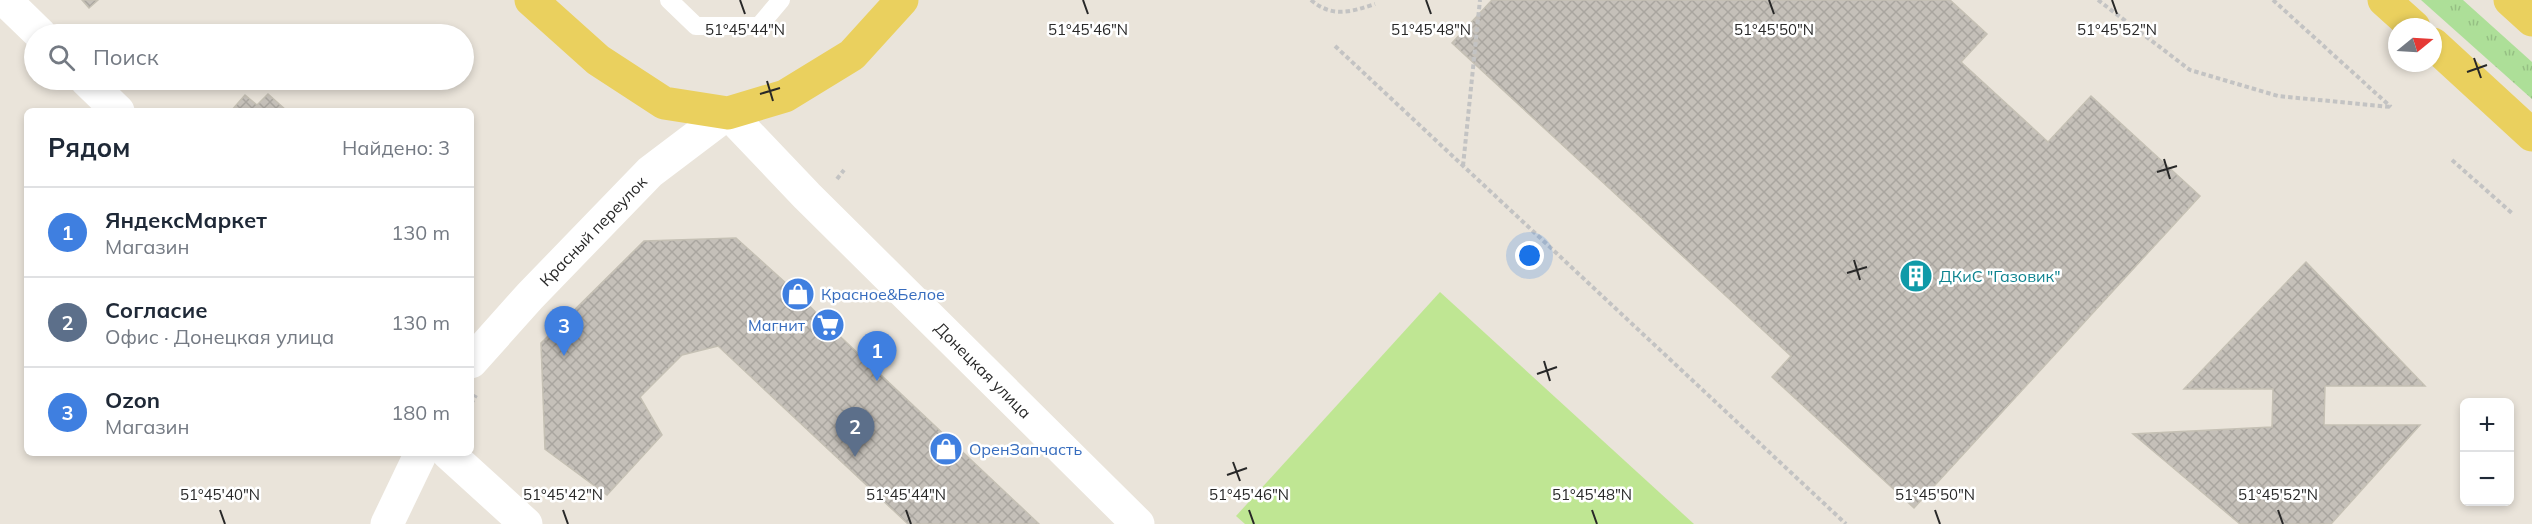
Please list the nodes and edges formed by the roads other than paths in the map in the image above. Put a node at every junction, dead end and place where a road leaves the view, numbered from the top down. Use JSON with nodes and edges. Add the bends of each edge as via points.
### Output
{"nodes":[{"id":1,"x":5,"y":0,"type":"edge"},
{"id":2,"x":531,"y":0,"type":"edge"},
{"id":3,"x":669,"y":0,"type":"edge"},
{"id":4,"x":782,"y":0,"type":"edge"},
{"id":5,"x":902,"y":0,"type":"edge"},
{"id":6,"x":2384,"y":0,"type":"edge"},
{"id":7,"x":2510,"y":0,"type":"edge"},
{"id":8,"x":2404,"y":18,"type":"edge"},
{"id":9,"x":2532,"y":20,"type":"edge"},
{"id":10,"x":30,"y":24,"type":"edge"},
{"id":11,"x":2442,"y":52,"type":"edge"},
{"id":12,"x":96,"y":90,"type":"edge"},
{"id":13,"x":115,"y":108,"type":"edge"},
{"id":14,"x":728,"y":113,"type":"junction"},
{"id":15,"x":2532,"y":135,"type":"edge"},
{"id":16,"x":474,"y":359,"type":"edge"},
{"id":17,"x":420,"y":456,"type":"edge"},
{"id":18,"x":451,"y":456,"type":"edge"},
{"id":19,"x":387,"y":524,"type":"edge"},
{"id":20,"x":526,"y":524,"type":"edge"},
{"id":21,"x":1138,"y":524,"type":"edge"}],
"edges":[{"from":1,"to":10,"type":"street"},
{"from":2,"to":14,"type":"main road","via":[[598,60],[664,103]]},
{"from":3,"to":4,"type":"lane","via":[[696,26],[759,26]]},
{"from":5,"to":14,"type":"main road","via":[[852,54],[785,96]]},
{"from":6,"to":8,"type":"main road"},
{"from":7,"to":9,"type":"main road"},
{"from":11,"to":15,"type":"main road"},
{"from":12,"to":13,"type":"street"},
{"from":14,"to":16,"type":"street","name":"Красный переулок","via":[[650,171]]},
{"from":14,"to":21,"type":"street","name":"Донецкая улица"},
{"from":17,"to":19,"type":"street"},
{"from":18,"to":20,"type":"street"}]}
